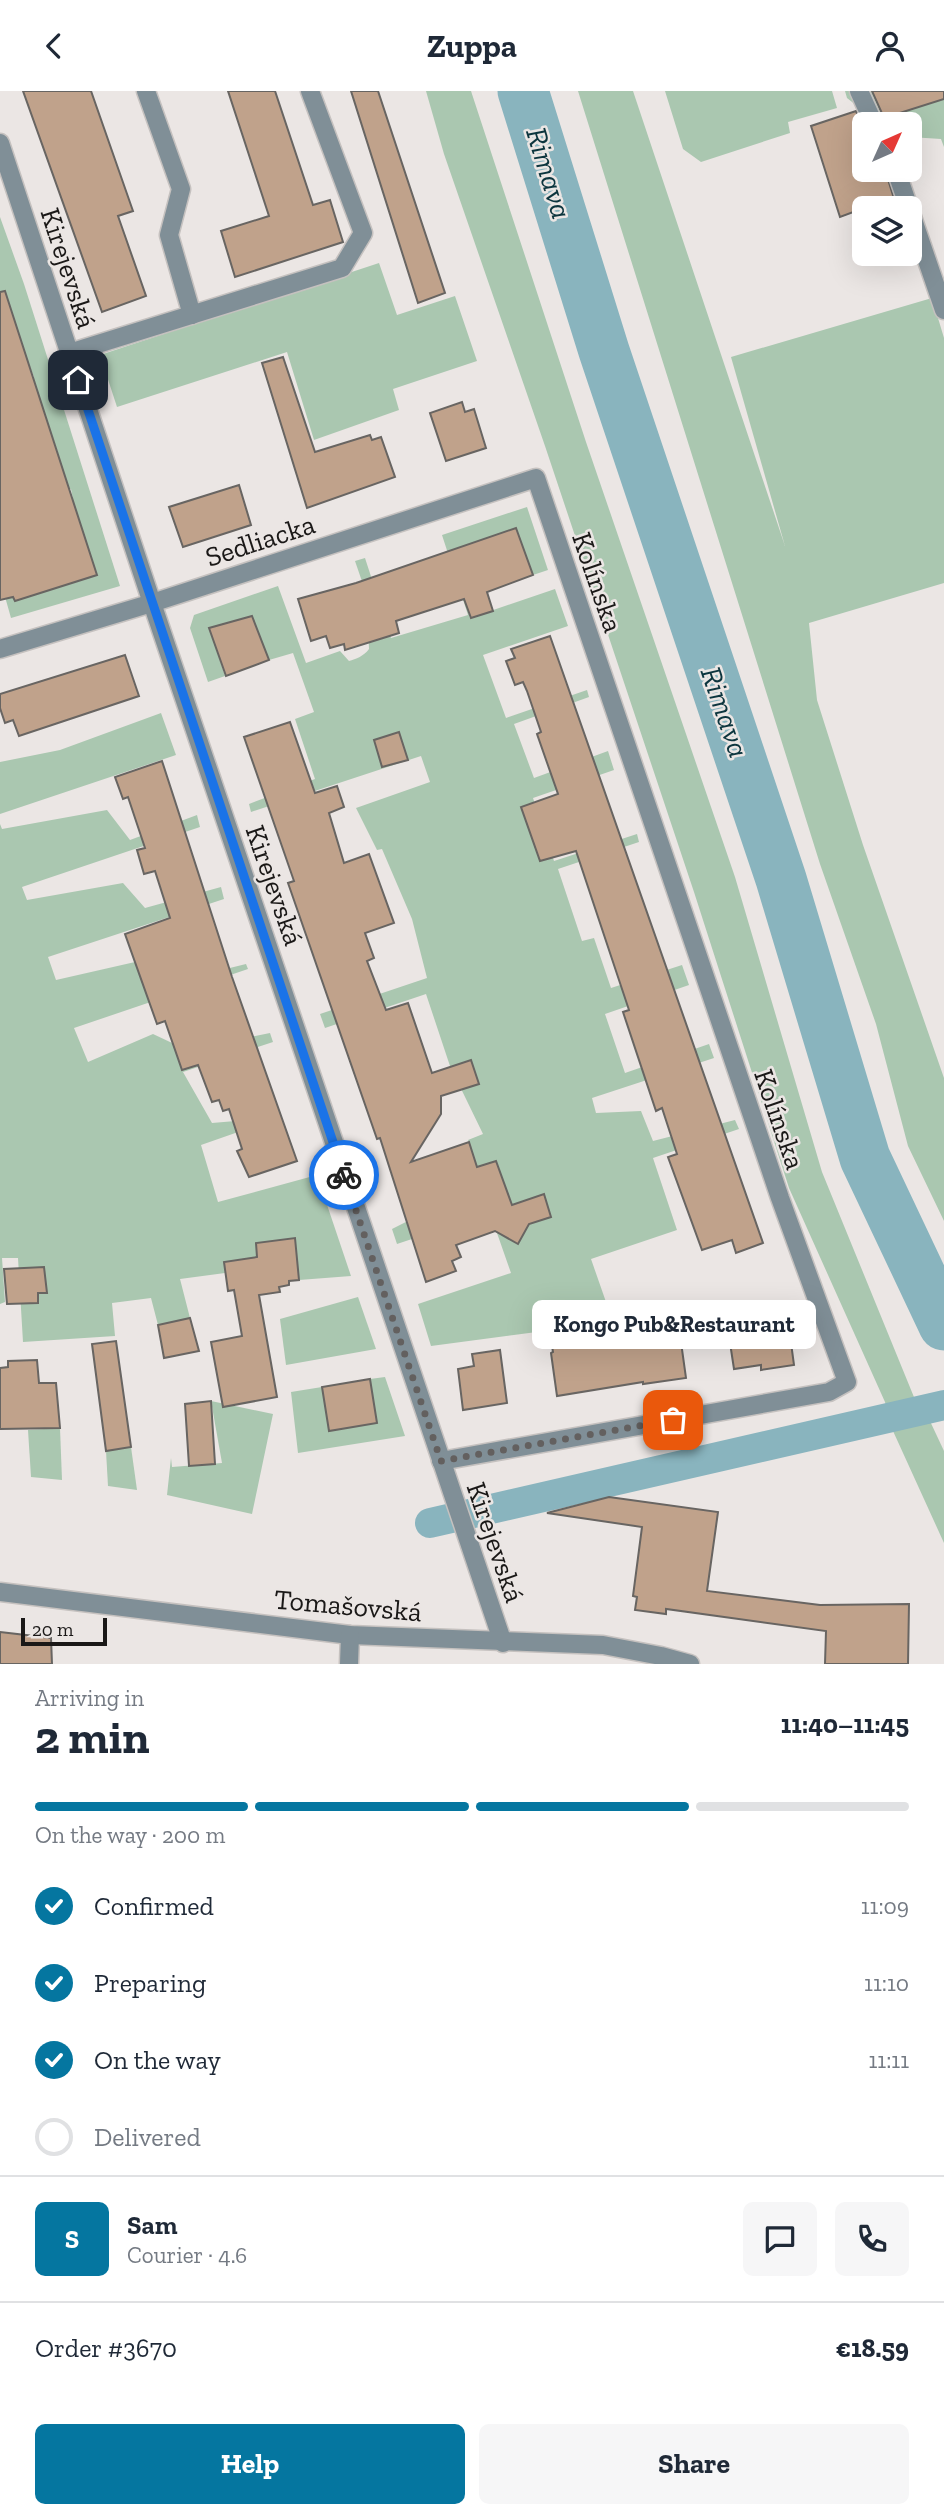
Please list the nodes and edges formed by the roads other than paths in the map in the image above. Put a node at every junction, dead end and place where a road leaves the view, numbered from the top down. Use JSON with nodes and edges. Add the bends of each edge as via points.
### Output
{"nodes":[{"id":1,"x":146,"y":91,"type":"edge"},
{"id":2,"x":310,"y":91,"type":"edge"},
{"id":3,"x":0,"y":143,"type":"edge"},
{"id":4,"x":922,"y":247,"type":"edge"},
{"id":5,"x":944,"y":310,"type":"edge"},
{"id":6,"x":192,"y":315,"type":"junction"},
{"id":7,"x":69,"y":353,"type":"junction"},
{"id":8,"x":536,"y":478,"type":"joint"},
{"id":9,"x":152,"y":603,"type":"junction"},
{"id":10,"x":0,"y":649,"type":"edge"},
{"id":11,"x":441,"y":1461,"type":"junction"},
{"id":12,"x":0,"y":1593,"type":"edge"},
{"id":13,"x":349,"y":1635,"type":"junction"},
{"id":14,"x":503,"y":1643,"type":"junction"},
{"id":15,"x":349,"y":1664,"type":"edge"},
{"id":16,"x":690,"y":1664,"type":"edge"}],
"edges":[{"from":1,"to":6,"type":"street","via":[[181,190],[169,235]]},
{"from":2,"to":6,"type":"street","via":[[363,233],[342,268]]},
{"from":3,"to":7,"type":"street","name":"Kirejevská"},
{"from":4,"to":5,"type":"street"},
{"from":6,"to":7,"type":"street"},
{"from":7,"to":9,"type":"street","name":"Kirejevská"},
{"from":8,"to":9,"type":"street","name":"Sedliacka"},
{"from":8,"to":11,"type":"street","name":"Kolínska","via":[[775,1185],[846,1381],[830,1392]]},
{"from":9,"to":10,"type":"street","name":"Sedliacka"},
{"from":9,"to":11,"type":"street","name":"Kirejevská"},
{"from":11,"to":14,"type":"street","name":"Kirejevská"},
{"from":12,"to":13,"type":"street","name":"Tomašovská"},
{"from":13,"to":14,"type":"street","name":"Tomašovská"},
{"from":13,"to":15,"type":"street"},
{"from":14,"to":16,"type":"street","name":"Tomašovská","via":[[603,1645]]}]}
